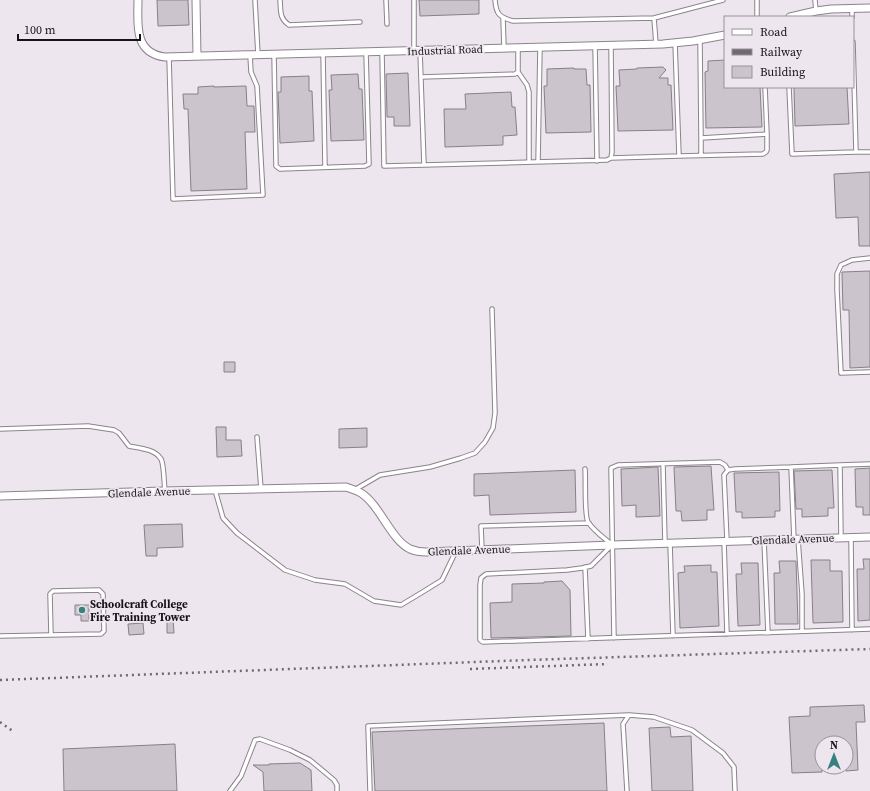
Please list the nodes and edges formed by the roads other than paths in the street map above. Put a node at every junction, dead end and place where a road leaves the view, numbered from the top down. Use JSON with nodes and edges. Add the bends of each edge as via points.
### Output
{"nodes":[{"id":1,"x":138,"y":0,"type":"edge"},
{"id":2,"x":196,"y":0,"type":"edge"},
{"id":3,"x":255,"y":0,"type":"edge"},
{"id":4,"x":280,"y":0,"type":"edge"},
{"id":5,"x":386,"y":0,"type":"edge"},
{"id":6,"x":414,"y":0,"type":"edge"},
{"id":7,"x":495,"y":0,"type":"edge"},
{"id":8,"x":724,"y":0,"type":"edge"},
{"id":9,"x":757,"y":0,"type":"edge"},
{"id":10,"x":816,"y":0,"type":"edge"},
{"id":11,"x":706,"y":2,"type":"edge"},
{"id":12,"x":870,"y":8,"type":"edge"},
{"id":13,"x":852,"y":9,"type":"junction"},
{"id":14,"x":816,"y":11,"type":"junction"},
{"id":15,"x":757,"y":16,"type":"edge"},
{"id":16,"x":794,"y":16,"type":"edge"},
{"id":17,"x":852,"y":16,"type":"edge"},
{"id":18,"x":503,"y":18,"type":"junction"},
{"id":19,"x":654,"y":18,"type":"junction"},
{"id":20,"x":360,"y":22,"type":"dead end"},
{"id":21,"x":387,"y":24,"type":"dead end"},
{"id":22,"x":724,"y":34,"type":"edge"},
{"id":23,"x":700,"y":40,"type":"junction"},
{"id":24,"x":676,"y":42,"type":"junction"},
{"id":25,"x":656,"y":44,"type":"junction"},
{"id":26,"x":595,"y":45,"type":"junction"},
{"id":27,"x":611,"y":45,"type":"junction"},
{"id":28,"x":540,"y":47,"type":"junction"},
{"id":29,"x":504,"y":48,"type":"junction"},
{"id":30,"x":518,"y":48,"type":"junction"},
{"id":31,"x":417,"y":51,"type":"junction"},
{"id":32,"x":366,"y":52,"type":"junction"},
{"id":33,"x":382,"y":52,"type":"junction"},
{"id":34,"x":323,"y":53,"type":"junction"},
{"id":35,"x":258,"y":54,"type":"junction"},
{"id":36,"x":274,"y":54,"type":"junction"},
{"id":37,"x":250,"y":55,"type":"junction"},
{"id":38,"x":197,"y":56,"type":"junction"},
{"id":39,"x":167,"y":57,"type":"junction"},
{"id":40,"x":518,"y":72,"type":"junction"},
{"id":41,"x":421,"y":77,"type":"junction"},
{"id":42,"x":854,"y":79,"type":"edge"},
{"id":43,"x":765,"y":88,"type":"edge"},
{"id":44,"x":789,"y":88,"type":"edge"},
{"id":45,"x":767,"y":134,"type":"junction"},
{"id":46,"x":701,"y":138,"type":"junction"},
{"id":47,"x":856,"y":152,"type":"junction"},
{"id":48,"x":870,"y":152,"type":"edge"},
{"id":49,"x":702,"y":155,"type":"junction"},
{"id":50,"x":679,"y":156,"type":"junction"},
{"id":51,"x":611,"y":158,"type":"junction"},
{"id":52,"x":596,"y":161,"type":"junction"},
{"id":53,"x":529,"y":162,"type":"junction"},
{"id":54,"x":538,"y":162,"type":"junction"},
{"id":55,"x":424,"y":165,"type":"junction"},
{"id":56,"x":325,"y":167,"type":"junction"},
{"id":57,"x":870,"y":258,"type":"edge"},
{"id":58,"x":492,"y":309,"type":"dead end"},
{"id":59,"x":870,"y":372,"type":"edge"},
{"id":60,"x":0,"y":429,"type":"edge"},
{"id":61,"x":257,"y":437,"type":"dead end"},
{"id":62,"x":663,"y":464,"type":"junction"},
{"id":63,"x":870,"y":464,"type":"edge"},
{"id":64,"x":840,"y":465,"type":"junction"},
{"id":65,"x":791,"y":466,"type":"junction"},
{"id":66,"x":585,"y":469,"type":"dead end"},
{"id":67,"x":728,"y":470,"type":"junction"},
{"id":68,"x":260,"y":489,"type":"junction"},
{"id":69,"x":215,"y":490,"type":"junction"},
{"id":70,"x":355,"y":490,"type":"junction"},
{"id":71,"x":165,"y":491,"type":"junction"},
{"id":72,"x":0,"y":496,"type":"edge"},
{"id":73,"x":589,"y":523,"type":"junction"},
{"id":74,"x":870,"y":537,"type":"edge"},
{"id":75,"x":841,"y":538,"type":"junction"},
{"id":76,"x":851,"y":538,"type":"junction"},
{"id":77,"x":796,"y":539,"type":"junction"},
{"id":78,"x":764,"y":540,"type":"junction"},
{"id":79,"x":725,"y":542,"type":"junction"},
{"id":80,"x":668,"y":543,"type":"junction"},
{"id":81,"x":612,"y":545,"type":"junction"},
{"id":82,"x":482,"y":550,"type":"junction"},
{"id":83,"x":456,"y":551,"type":"junction"},
{"id":84,"x":585,"y":567,"type":"junction"},
{"id":85,"x":870,"y":629,"type":"edge"},
{"id":86,"x":852,"y":630,"type":"junction"},
{"id":87,"x":802,"y":631,"type":"junction"},
{"id":88,"x":768,"y":633,"type":"junction"},
{"id":89,"x":727,"y":634,"type":"junction"},
{"id":90,"x":52,"y":635,"type":"junction"},
{"id":91,"x":0,"y":636,"type":"edge"},
{"id":92,"x":673,"y":636,"type":"junction"},
{"id":93,"x":614,"y":638,"type":"junction"},
{"id":94,"x":588,"y":639,"type":"junction"},
{"id":95,"x":629,"y":715,"type":"junction"},
{"id":96,"x":230,"y":791,"type":"edge"},
{"id":97,"x":338,"y":791,"type":"edge"},
{"id":98,"x":370,"y":791,"type":"edge"},
{"id":99,"x":627,"y":791,"type":"edge"},
{"id":100,"x":735,"y":791,"type":"edge"}],
"edges":[{"from":1,"to":39,"type":"street","via":[[138,33],[141,41],[152,54]]},
{"from":2,"to":38,"type":"street"},
{"from":3,"to":35,"type":"lane"},
{"from":4,"to":20,"type":"lane","via":[[281,14],[289,25]]},
{"from":5,"to":21,"type":"lane"},
{"from":6,"to":31,"type":"lane"},
{"from":7,"to":18,"type":"lane","via":[[496,9]]},
{"from":8,"to":11,"type":"lane"},
{"from":9,"to":15,"type":"lane"},
{"from":10,"to":14,"type":"lane"},
{"from":11,"to":19,"type":"lane"},
{"from":12,"to":13,"type":"street"},
{"from":13,"to":14,"type":"street"},
{"from":13,"to":17,"type":"lane"},
{"from":14,"to":16,"type":"street"},
{"from":18,"to":19,"type":"lane","via":[[513,21]]},
{"from":18,"to":29,"type":"lane"},
{"from":19,"to":25,"type":"lane"},
{"from":22,"to":23,"type":"street","name":"Industrial Road"},
{"from":23,"to":24,"type":"street","name":"Industrial Road"},
{"from":23,"to":46,"type":"lane"},
{"from":24,"to":25,"type":"street","name":"Industrial Road"},
{"from":24,"to":50,"type":"lane"},
{"from":25,"to":27,"type":"street","name":"Industrial Road"},
{"from":26,"to":27,"type":"street","name":"Industrial Road"},
{"from":26,"to":28,"type":"street","name":"Industrial Road"},
{"from":26,"to":52,"type":"lane"},
{"from":27,"to":51,"type":"lane"},
{"from":28,"to":30,"type":"street","name":"Industrial Road"},
{"from":28,"to":54,"type":"lane"},
{"from":29,"to":30,"type":"street","name":"Industrial Road"},
{"from":29,"to":31,"type":"street","name":"Industrial Road"},
{"from":30,"to":40,"type":"lane"},
{"from":31,"to":33,"type":"street","name":"Industrial Road"},
{"from":31,"to":41,"type":"lane"},
{"from":32,"to":33,"type":"street","name":"Industrial Road"},
{"from":32,"to":34,"type":"street","name":"Industrial Road"},
{"from":32,"to":56,"type":"lane","via":[[370,164]]},
{"from":33,"to":55,"type":"lane","via":[[384,166]]},
{"from":34,"to":36,"type":"street","name":"Industrial Road"},
{"from":34,"to":56,"type":"lane"},
{"from":35,"to":36,"type":"street","name":"Industrial Road"},
{"from":35,"to":37,"type":"street","name":"Industrial Road"},
{"from":36,"to":56,"type":"lane","via":[[276,166],[280,169]]},
{"from":37,"to":38,"type":"street","name":"Industrial Road"},
{"from":37,"to":39,"type":"lane","via":[[251,72],[257,86],[262,195],[173,199]]},
{"from":38,"to":39,"type":"street","name":"Industrial Road"},
{"from":40,"to":41,"type":"lane"},
{"from":40,"to":53,"type":"lane","via":[[529,92]]},
{"from":41,"to":55,"type":"lane"},
{"from":42,"to":47,"type":"lane"},
{"from":43,"to":45,"type":"lane"},
{"from":44,"to":47,"type":"lane","via":[[792,154]]},
{"from":45,"to":46,"type":"lane"},
{"from":45,"to":49,"type":"lane","via":[[768,150],[763,154]]},
{"from":46,"to":49,"type":"lane"},
{"from":47,"to":48,"type":"lane"},
{"from":49,"to":50,"type":"lane"},
{"from":50,"to":51,"type":"lane"},
{"from":51,"to":52,"type":"lane"},
{"from":52,"to":54,"type":"lane"},
{"from":53,"to":54,"type":"lane"},
{"from":53,"to":55,"type":"lane"},
{"from":57,"to":59,"type":"lane","via":[[852,260],[840,265],[837,290],[841,373]]},
{"from":58,"to":70,"type":"lane","via":[[495,414],[493,428],[486,442],[475,453],[462,458],[380,476]]},
{"from":60,"to":71,"type":"lane","via":[[88,426],[114,430],[120,433],[129,446],[156,453],[162,460]]},
{"from":61,"to":68,"type":"lane"},
{"from":62,"to":67,"type":"lane","via":[[720,462]]},
{"from":62,"to":80,"type":"lane"},
{"from":62,"to":81,"type":"lane","via":[[618,465],[611,468]]},
{"from":63,"to":64,"type":"lane"},
{"from":64,"to":65,"type":"lane"},
{"from":64,"to":75,"type":"lane"},
{"from":65,"to":67,"type":"lane"},
{"from":65,"to":77,"type":"lane"},
{"from":66,"to":73,"type":"lane"},
{"from":67,"to":79,"type":"lane","via":[[724,475]]},
{"from":68,"to":69,"type":"street","name":"Glendale Avenue"},
{"from":68,"to":70,"type":"street","name":"Glendale Avenue","via":[[346,487]]},
{"from":69,"to":71,"type":"street","name":"Glendale Avenue"},
{"from":69,"to":83,"type":"lane","via":[[223,518],[237,533],[284,570],[314,580],[345,584],[374,601],[401,605],[422,593],[442,580]]},
{"from":70,"to":83,"type":"street","name":"Glendale Avenue","via":[[372,503],[396,537],[410,549],[422,552]]},
{"from":71,"to":72,"type":"street","name":"Glendale Avenue"},
{"from":73,"to":81,"type":"lane"},
{"from":73,"to":82,"type":"lane","via":[[481,526]]},
{"from":74,"to":76,"type":"street","name":"Glendale Avenue"},
{"from":75,"to":76,"type":"street","name":"Glendale Avenue"},
{"from":75,"to":77,"type":"street","name":"Glendale Avenue"},
{"from":76,"to":86,"type":"lane"},
{"from":77,"to":78,"type":"street","name":"Glendale Avenue"},
{"from":77,"to":87,"type":"lane","via":[[802,594]]},
{"from":78,"to":79,"type":"street","name":"Glendale Avenue"},
{"from":78,"to":88,"type":"lane"},
{"from":79,"to":80,"type":"street","name":"Glendale Avenue"},
{"from":79,"to":89,"type":"lane"},
{"from":80,"to":81,"type":"street","name":"Glendale Avenue"},
{"from":80,"to":92,"type":"lane"},
{"from":81,"to":82,"type":"street","name":"Glendale Avenue"},
{"from":81,"to":84,"type":"lane","via":[[591,566]]},
{"from":81,"to":93,"type":"lane"},
{"from":82,"to":83,"type":"street","name":"Glendale Avenue"},
{"from":84,"to":94,"type":"lane"},
{"from":84,"to":94,"type":"lane","via":[[486,574],[481,578],[480,585],[480,640],[483,642]]},
{"from":85,"to":86,"type":"lane"},
{"from":86,"to":87,"type":"lane"},
{"from":87,"to":88,"type":"lane"},
{"from":88,"to":89,"type":"lane"},
{"from":89,"to":92,"type":"lane"},
{"from":90,"to":90,"type":"lane","via":[[101,634],[104,631],[103,594],[99,590],[53,591],[50,594]]},
{"from":90,"to":91,"type":"lane"},
{"from":92,"to":93,"type":"lane"},
{"from":93,"to":94,"type":"lane"},
{"from":95,"to":98,"type":"lane","via":[[368,726]]},
{"from":95,"to":99,"type":"lane","via":[[623,724]]},
{"from":95,"to":100,"type":"lane","via":[[654,717],[692,730],[723,753],[734,767]]},
{"from":96,"to":97,"type":"lane","via":[[241,776],[255,740],[260,739],[310,760],[334,780]]}]}
